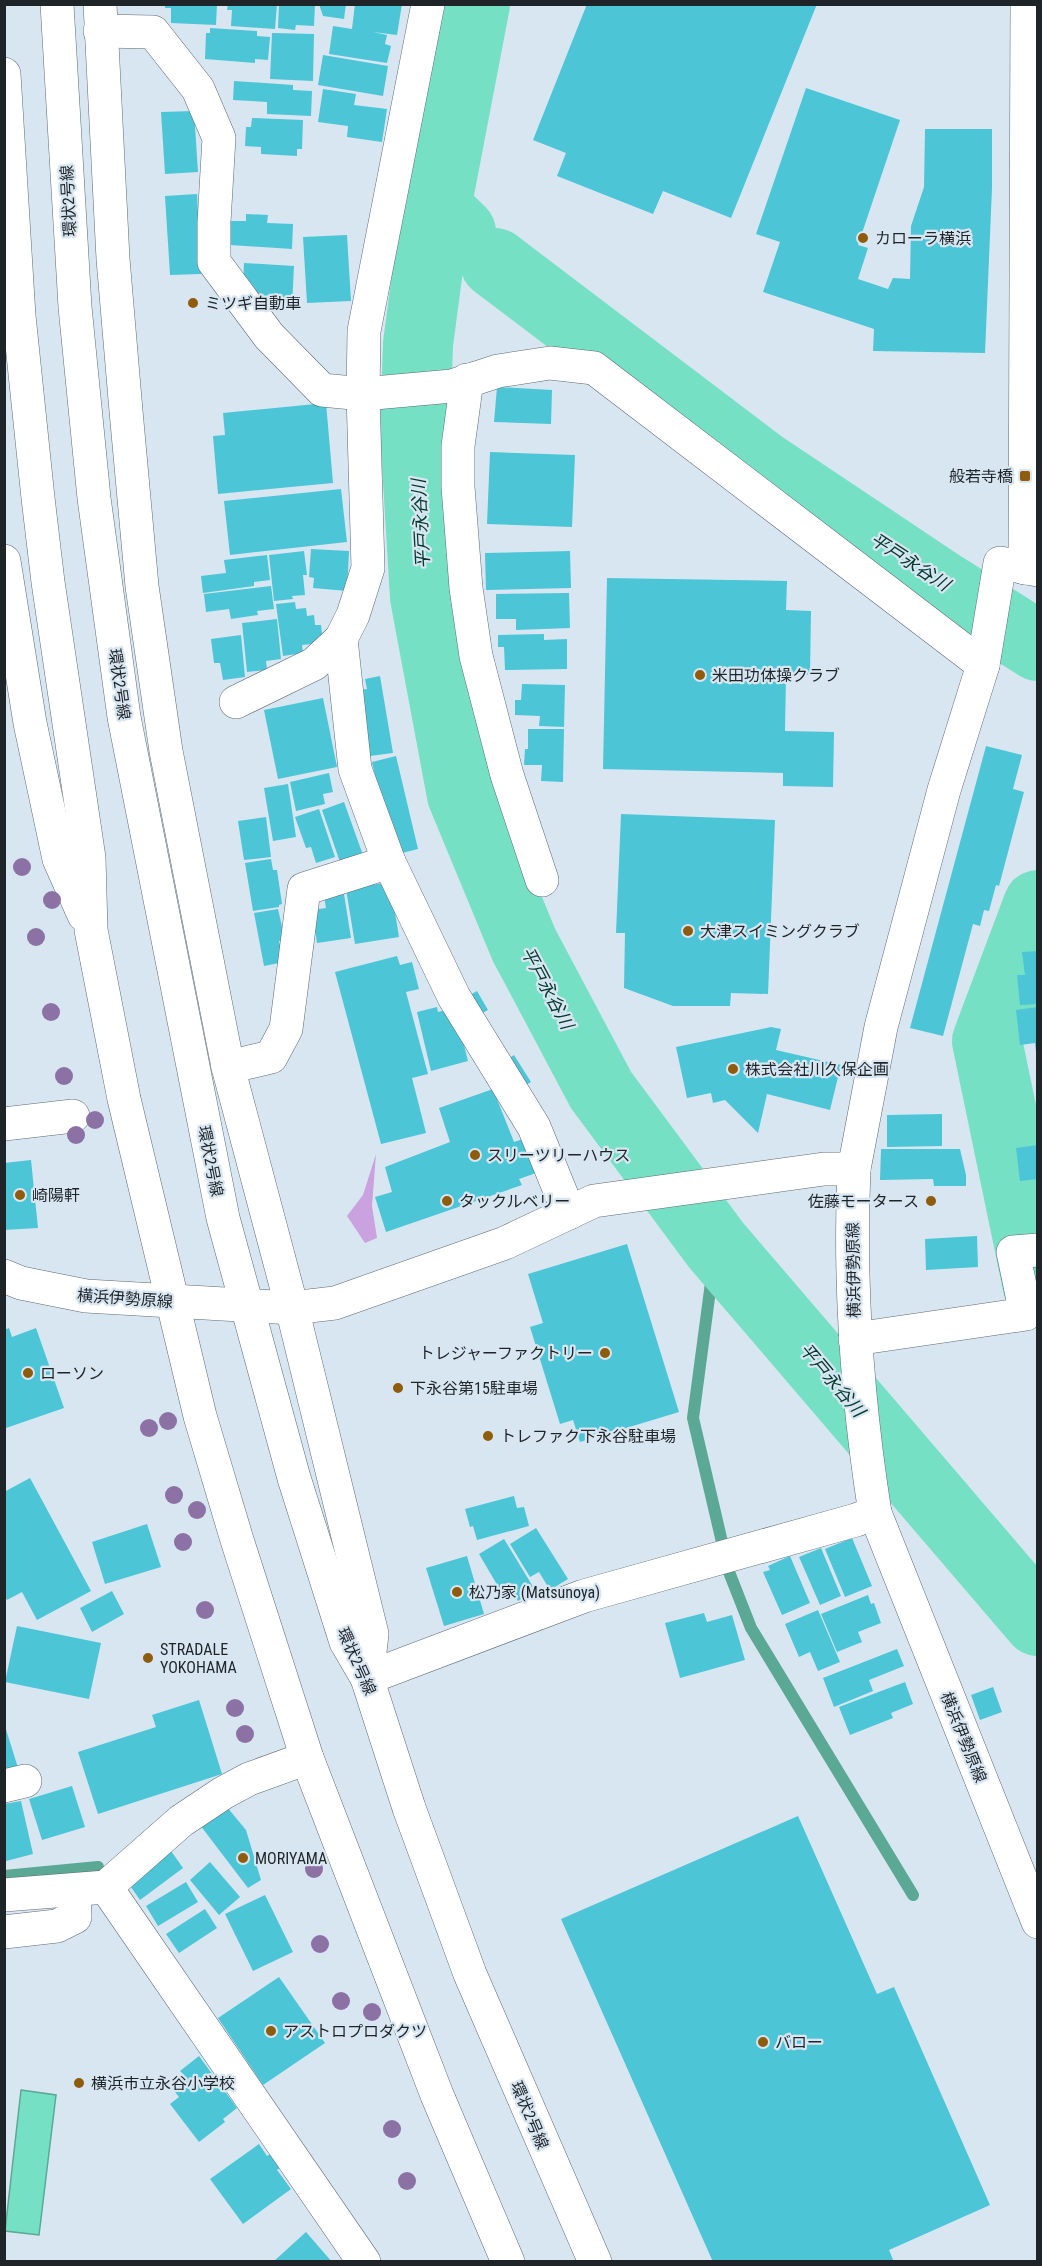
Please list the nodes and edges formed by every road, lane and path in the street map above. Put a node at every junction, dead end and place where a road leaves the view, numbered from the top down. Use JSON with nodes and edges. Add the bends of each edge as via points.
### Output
{"nodes":[{"id":1,"x":57,"y":4,"type":"edge"},
{"id":2,"x":428,"y":4,"type":"edge"},
{"id":3,"x":1027,"y":4,"type":"edge"},
{"id":4,"x":100,"y":18,"type":"edge"},
{"id":5,"x":4,"y":74,"type":"edge"},
{"id":6,"x":460,"y":383,"type":"junction"},
{"id":7,"x":363,"y":394,"type":"junction"},
{"id":8,"x":4,"y":561,"type":"edge"},
{"id":9,"x":1031,"y":569,"type":"edge"},
{"id":10,"x":341,"y":639,"type":"junction"},
{"id":11,"x":985,"y":657,"type":"junction"},
{"id":12,"x":236,"y":702,"type":"dead end"},
{"id":13,"x":389,"y":862,"type":"junction"},
{"id":14,"x":542,"y":880,"type":"dead end"},
{"id":15,"x":91,"y":930,"type":"junction"},
{"id":16,"x":228,"y":1067,"type":"junction"},
{"id":17,"x":73,"y":1116,"type":"dead end"},
{"id":18,"x":4,"y":1124,"type":"edge"},
{"id":19,"x":854,"y":1169,"type":"junction"},
{"id":20,"x":569,"y":1213,"type":"junction"},
{"id":21,"x":1038,"y":1250,"type":"edge"},
{"id":22,"x":4,"y":1276,"type":"edge"},
{"id":23,"x":171,"y":1302,"type":"junction"},
{"id":24,"x":248,"y":1305,"type":"junction"},
{"id":25,"x":292,"y":1308,"type":"junction"},
{"id":26,"x":855,"y":1341,"type":"junction"},
{"id":27,"x":875,"y":1513,"type":"junction"},
{"id":28,"x":367,"y":1678,"type":"junction"},
{"id":29,"x":307,"y":1758,"type":"junction"},
{"id":30,"x":106,"y":1887,"type":"junction"},
{"id":31,"x":74,"y":1891,"type":"junction"},
{"id":32,"x":4,"y":1895,"type":"edge"},
{"id":33,"x":1038,"y":1922,"type":"edge"},
{"id":34,"x":4,"y":1932,"type":"edge"},
{"id":35,"x":364,"y":2262,"type":"edge"},
{"id":36,"x":508,"y":2262,"type":"edge"},
{"id":37,"x":595,"y":2262,"type":"edge"}],
"edges":[{"from":1,"to":24,"type":"main road","name":"環状2号線","via":[[75,307],[94,498],[124,717],[223,1218]]},
{"from":2,"to":7,"type":"main road","via":[[364,331]]},
{"from":3,"to":9,"type":"main road"},
{"from":4,"to":7,"type":"main road","via":[[153,32],[198,88],[219,138],[214,262],[269,336],[322,390]]},
{"from":4,"to":16,"type":"main road","via":[[113,259],[141,586],[166,751]]},
{"from":5,"to":15,"type":"main road","via":[[27,406],[48,582],[89,858]]},
{"from":6,"to":7,"type":"main road"},
{"from":6,"to":11,"type":"main road","via":[[498,371],[550,363],[594,368]]},
{"from":6,"to":14,"type":"main road","via":[[458,487],[476,656],[507,775]]},
{"from":7,"to":10,"type":"main road","via":[[368,568],[354,615]]},
{"from":8,"to":15,"type":"main road","via":[[30,723],[59,860]]},
{"from":9,"to":11,"type":"main road","name":"横浜伊勢原線","via":[[1000,563]]},
{"from":10,"to":12,"type":"main road","via":[[314,664]]},
{"from":10,"to":13,"type":"main road","via":[[355,769]]},
{"from":11,"to":19,"type":"main road","name":"横浜伊勢原線","via":[[944,790],[881,1027]]},
{"from":13,"to":16,"type":"main road","via":[[304,889],[286,1029],[271,1057]]},
{"from":13,"to":20,"type":"main road","via":[[454,997],[534,1128]]},
{"from":15,"to":23,"type":"main road","via":[[123,1099]]},
{"from":16,"to":25,"type":"main road"},
{"from":17,"to":18,"type":"main road"},
{"from":19,"to":20,"type":"main road","via":[[824,1169],[624,1196],[594,1201]]},
{"from":19,"to":26,"type":"main road","name":"横浜伊勢原線"},
{"from":20,"to":25,"type":"main road","via":[[505,1243],[335,1303]]},
{"from":21,"to":26,"type":"main road","via":[[1013,1252],[1026,1314]]},
{"from":22,"to":23,"type":"main road","name":"横浜伊勢原線","via":[[21,1284],[86,1296]]},
{"from":23,"to":24,"type":"main road","name":"横浜伊勢原線"},
{"from":23,"to":29,"type":"main road","via":[[237,1540]]},
{"from":24,"to":25,"type":"main road","name":"横浜伊勢原線"},
{"from":24,"to":28,"type":"main road","name":"環状2号線","via":[[294,1478],[346,1642]]},
{"from":25,"to":28,"type":"main road","via":[[372,1634]]},
{"from":26,"to":27,"type":"main road","name":"横浜伊勢原線","via":[[865,1453]]},
{"from":27,"to":28,"type":"main road","via":[[584,1596]]},
{"from":27,"to":33,"type":"main road","name":"横浜伊勢原線"},
{"from":28,"to":37,"type":"main road","name":"環状2号線","via":[[409,1808],[470,1974]]},
{"from":29,"to":30,"type":"main road","via":[[223,1793],[181,1821]]},
{"from":29,"to":36,"type":"main road","via":[[437,2095]]},
{"from":30,"to":31,"type":"main road"},
{"from":30,"to":35,"type":"main road"},
{"from":31,"to":32,"type":"main road"},
{"from":31,"to":34,"type":"main road","via":[[75,1917],[57,1926]]}]}
